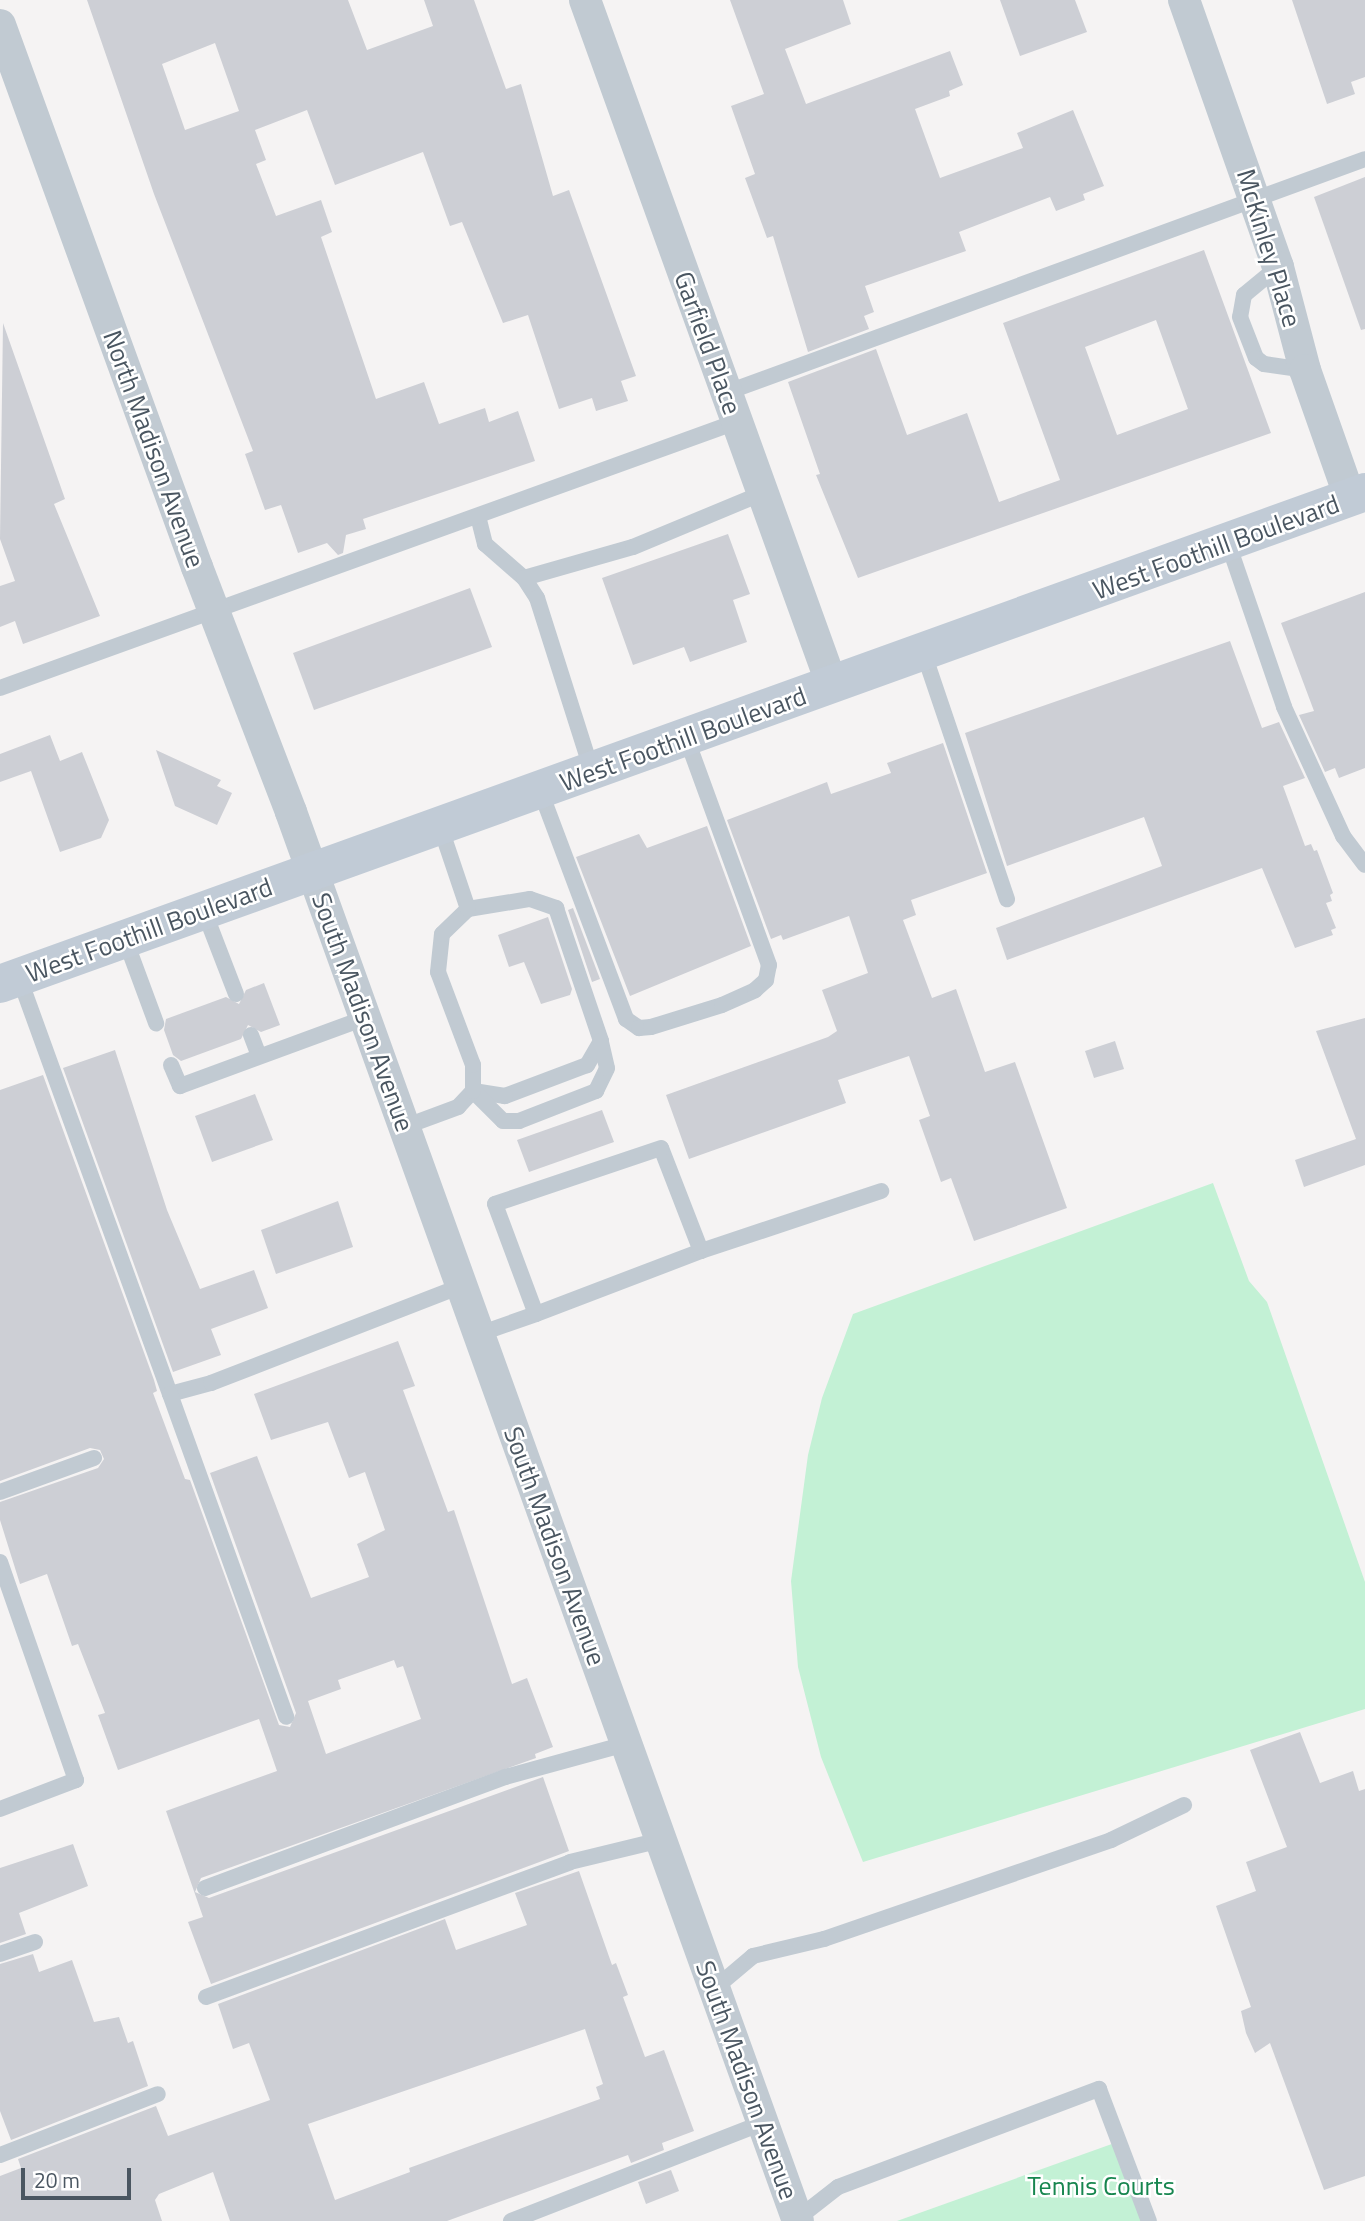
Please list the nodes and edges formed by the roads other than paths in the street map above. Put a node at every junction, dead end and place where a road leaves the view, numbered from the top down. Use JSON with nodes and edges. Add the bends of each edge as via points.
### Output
{"nodes":[{"id":1,"x":585,"y":0,"type":"edge"},
{"id":2,"x":1184,"y":0,"type":"edge"},
{"id":3,"x":0,"y":25,"type":"edge"},
{"id":4,"x":1365,"y":159,"type":"edge"},
{"id":5,"x":1255,"y":199,"type":"junction"},
{"id":6,"x":1278,"y":267,"type":"junction"},
{"id":7,"x":1305,"y":370,"type":"junction"},
{"id":8,"x":731,"y":408,"type":"junction"},
{"id":9,"x":763,"y":493,"type":"junction"},
{"id":10,"x":1357,"y":495,"type":"edge"},
{"id":11,"x":478,"y":516,"type":"junction"},
{"id":12,"x":1228,"y":544,"type":"junction"},
{"id":13,"x":524,"y":578,"type":"junction"},
{"id":14,"x":214,"y":612,"type":"junction"},
{"id":15,"x":924,"y":654,"type":"junction"},
{"id":16,"x":832,"y":685,"type":"junction"},
{"id":17,"x":0,"y":688,"type":"edge"},
{"id":18,"x":685,"y":737,"type":"junction"},
{"id":19,"x":592,"y":771,"type":"junction"},
{"id":20,"x":540,"y":790,"type":"junction"},
{"id":21,"x":440,"y":826,"type":"junction"},
{"id":22,"x":1365,"y":865,"type":"edge"},
{"id":23,"x":312,"y":871,"type":"junction"},
{"id":24,"x":1007,"y":899,"type":"dead end"},
{"id":25,"x":468,"y":909,"type":"junction"},
{"id":26,"x":204,"y":911,"type":"junction"},
{"id":27,"x":125,"y":939,"type":"junction"},
{"id":28,"x":10,"y":981,"type":"edge"},
{"id":29,"x":236,"y":994,"type":"dead end"},
{"id":30,"x":365,"y":1018,"type":"junction"},
{"id":31,"x":156,"y":1023,"type":"dead end"},
{"id":32,"x":251,"y":1035,"type":"dead end"},
{"id":33,"x":601,"y":1041,"type":"junction"},
{"id":34,"x":259,"y":1056,"type":"junction"},
{"id":35,"x":171,"y":1065,"type":"dead end"},
{"id":36,"x":473,"y":1091,"type":"junction"},
{"id":37,"x":404,"y":1126,"type":"junction"},
{"id":38,"x":881,"y":1191,"type":"dead end"},
{"id":39,"x":701,"y":1251,"type":"junction"},
{"id":40,"x":461,"y":1286,"type":"junction"},
{"id":41,"x":536,"y":1314,"type":"junction"},
{"id":42,"x":479,"y":1334,"type":"junction"},
{"id":43,"x":170,"y":1394,"type":"junction"},
{"id":44,"x":94,"y":1458,"type":"dead end"},
{"id":45,"x":0,"y":1492,"type":"edge"},
{"id":46,"x":0,"y":1562,"type":"edge"},
{"id":47,"x":286,"y":1717,"type":"dead end"},
{"id":48,"x":626,"y":1744,"type":"junction"},
{"id":49,"x":1184,"y":1805,"type":"dead end"},
{"id":50,"x":0,"y":1809,"type":"edge"},
{"id":51,"x":660,"y":1840,"type":"junction"},
{"id":52,"x":205,"y":1888,"type":"dead end"},
{"id":53,"x":35,"y":1942,"type":"dead end"},
{"id":54,"x":0,"y":1954,"type":"edge"},
{"id":55,"x":714,"y":1989,"type":"junction"},
{"id":56,"x":206,"y":1997,"type":"dead end"},
{"id":57,"x":158,"y":2094,"type":"dead end"},
{"id":58,"x":762,"y":2123,"type":"junction"},
{"id":59,"x":0,"y":2155,"type":"edge"},
{"id":60,"x":797,"y":2220,"type":"edge"},
{"id":61,"x":512,"y":2221,"type":"edge"},
{"id":62,"x":1149,"y":2221,"type":"edge"}],
"edges":[{"from":1,"to":8,"type":"street","name":"Garfield Place"},
{"from":2,"to":5,"type":"street","name":"McKinley Place"},
{"from":3,"to":14,"type":"street","name":"North Madison Avenue"},
{"from":4,"to":5,"type":"lane"},
{"from":5,"to":6,"type":"street","name":"McKinley Place"},
{"from":5,"to":8,"type":"lane"},
{"from":6,"to":7,"type":"street","name":"McKinley Place"},
{"from":6,"to":7,"type":"lane","via":[[1244,295],[1240,317],[1256,358],[1264,364]]},
{"from":7,"to":10,"type":"street","name":"McKinley Place"},
{"from":8,"to":9,"type":"street","name":"Garfield Place"},
{"from":8,"to":11,"type":"lane"},
{"from":9,"to":13,"type":"lane","via":[[633,547]]},
{"from":9,"to":16,"type":"street","name":"Garfield Place"},
{"from":10,"to":12,"type":"main road","name":"West Foothill Boulevard"},
{"from":11,"to":13,"type":"lane","via":[[485,544]]},
{"from":11,"to":14,"type":"lane"},
{"from":12,"to":15,"type":"main road","name":"West Foothill Boulevard"},
{"from":12,"to":22,"type":"lane","via":[[1284,707],[1343,836]]},
{"from":13,"to":19,"type":"lane","via":[[537,598]]},
{"from":14,"to":17,"type":"lane"},
{"from":14,"to":23,"type":"street","name":"North Madison Avenue"},
{"from":15,"to":16,"type":"main road","name":"West Foothill Boulevard"},
{"from":15,"to":24,"type":"lane"},
{"from":16,"to":18,"type":"main road","name":"West Foothill Boulevard"},
{"from":18,"to":19,"type":"main road","name":"West Foothill Boulevard"},
{"from":18,"to":20,"type":"lane","via":[[769,965],[761,985],[722,1005],[652,1027],[639,1028],[626,1019]]},
{"from":19,"to":20,"type":"main road","name":"West Foothill Boulevard"},
{"from":20,"to":21,"type":"main road","name":"West Foothill Boulevard"},
{"from":21,"to":23,"type":"main road","name":"West Foothill Boulevard"},
{"from":21,"to":25,"type":"lane"},
{"from":23,"to":26,"type":"main road","name":"West Foothill Boulevard"},
{"from":23,"to":30,"type":"street","name":"South Madison Avenue"},
{"from":25,"to":33,"type":"lane","via":[[530,899],[556,908]]},
{"from":25,"to":36,"type":"lane","via":[[442,934],[436,956],[473,1065]]},
{"from":26,"to":27,"type":"main road","name":"West Foothill Boulevard"},
{"from":26,"to":29,"type":"lane"},
{"from":27,"to":28,"type":"main road","name":"West Foothill Boulevard"},
{"from":27,"to":31,"type":"lane"},
{"from":28,"to":43,"type":"lane"},
{"from":30,"to":34,"type":"lane"},
{"from":30,"to":37,"type":"street","name":"South Madison Avenue"},
{"from":32,"to":34,"type":"lane"},
{"from":33,"to":36,"type":"lane","via":[[587,1065],[505,1096]]},
{"from":33,"to":36,"type":"lane","via":[[607,1068],[596,1091],[503,1121]]},
{"from":34,"to":35,"type":"lane","via":[[180,1086]]},
{"from":36,"to":37,"type":"lane","via":[[458,1107]]},
{"from":37,"to":40,"type":"street","name":"South Madison Avenue"},
{"from":38,"to":39,"type":"lane"},
{"from":39,"to":41,"type":"lane"},
{"from":39,"to":41,"type":"lane","via":[[662,1148],[495,1205]]},
{"from":40,"to":42,"type":"street","name":"South Madison Avenue"},
{"from":40,"to":43,"type":"lane","via":[[212,1383]]},
{"from":41,"to":42,"type":"lane"},
{"from":42,"to":48,"type":"street","name":"South Madison Avenue"},
{"from":43,"to":47,"type":"lane"},
{"from":44,"to":45,"type":"lane"},
{"from":46,"to":50,"type":"lane","via":[[76,1780]]},
{"from":48,"to":51,"type":"street","name":"South Madison Avenue"},
{"from":48,"to":52,"type":"lane","via":[[505,1777]]},
{"from":49,"to":55,"type":"lane","via":[[1111,1840],[824,1939],[753,1956]]},
{"from":51,"to":55,"type":"street","name":"South Madison Avenue"},
{"from":51,"to":56,"type":"lane","via":[[570,1862]]},
{"from":53,"to":54,"type":"lane"},
{"from":55,"to":58,"type":"street","name":"South Madison Avenue"},
{"from":57,"to":59,"type":"lane"},
{"from":58,"to":60,"type":"street","name":"South Madison Avenue"},
{"from":58,"to":61,"type":"lane"},
{"from":60,"to":62,"type":"lane","via":[[838,2187],[1099,2089]]}]}
